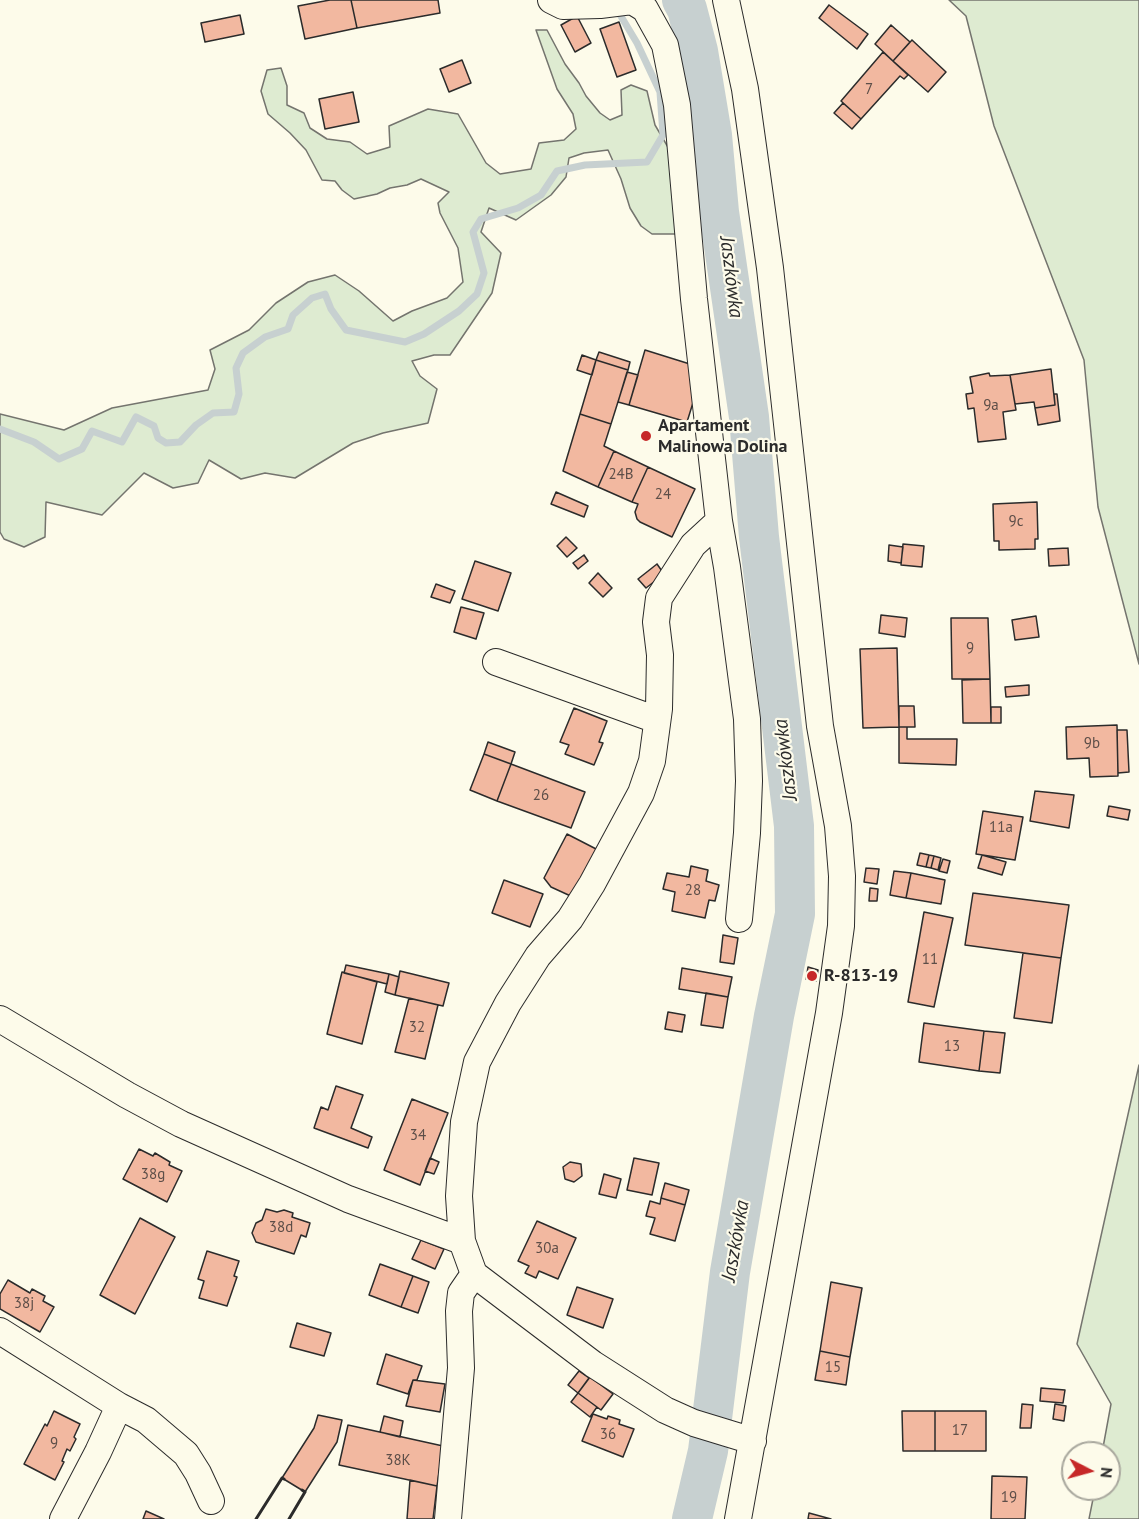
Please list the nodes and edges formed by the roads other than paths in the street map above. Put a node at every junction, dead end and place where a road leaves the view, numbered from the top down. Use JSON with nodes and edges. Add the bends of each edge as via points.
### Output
{"nodes":[{"id":1,"x":550,"y":0,"type":"edge"},
{"id":2,"x":726,"y":0,"type":"edge"},
{"id":3,"x":719,"y":520,"type":"junction"},
{"id":4,"x":496,"y":662,"type":"dead end"},
{"id":5,"x":657,"y":720,"type":"junction"},
{"id":6,"x":739,"y":919,"type":"dead end"},
{"id":7,"x":0,"y":1019,"type":"edge"},
{"id":8,"x":462,"y":1241,"type":"junction"},
{"id":9,"x":474,"y":1274,"type":"junction"},
{"id":10,"x":0,"y":1331,"type":"edge"},
{"id":11,"x":119,"y":1406,"type":"junction"},
{"id":12,"x":753,"y":1441,"type":"junction"},
{"id":13,"x":211,"y":1501,"type":"dead end"},
{"id":14,"x":63,"y":1519,"type":"edge"},
{"id":15,"x":448,"y":1519,"type":"edge"},
{"id":16,"x":738,"y":1519,"type":"edge"}],
"edges":[{"from":1,"to":3,"type":"street","via":[[563,6],[632,1],[645,9],[665,45],[677,105]]},
{"from":2,"to":12,"type":"street","via":[[745,89],[770,268],[820,726],[838,826],[842,876],[841,926],[829,1012]]},
{"from":3,"to":5,"type":"street","via":[[693,545],[659,597]]},
{"from":3,"to":6,"type":"street","via":[[747,719],[747,813]]},
{"from":4,"to":5,"type":"street"},
{"from":5,"to":8,"type":"street","via":[[652,761],[641,793],[592,884],[570,919],[538,956],[477,1062],[464,1122],[459,1196]]},
{"from":7,"to":8,"type":"street","via":[[181,1124],[348,1199]]},
{"from":8,"to":9,"type":"street"},
{"from":9,"to":12,"type":"street","via":[[593,1364],[665,1410]]},
{"from":9,"to":15,"type":"street","via":[[461,1293],[459,1311],[461,1368]]},
{"from":10,"to":11,"type":"street"},
{"from":11,"to":13,"type":"street","via":[[146,1420],[186,1454]]},
{"from":11,"to":14,"type":"street"},
{"from":12,"to":16,"type":"street"}]}
